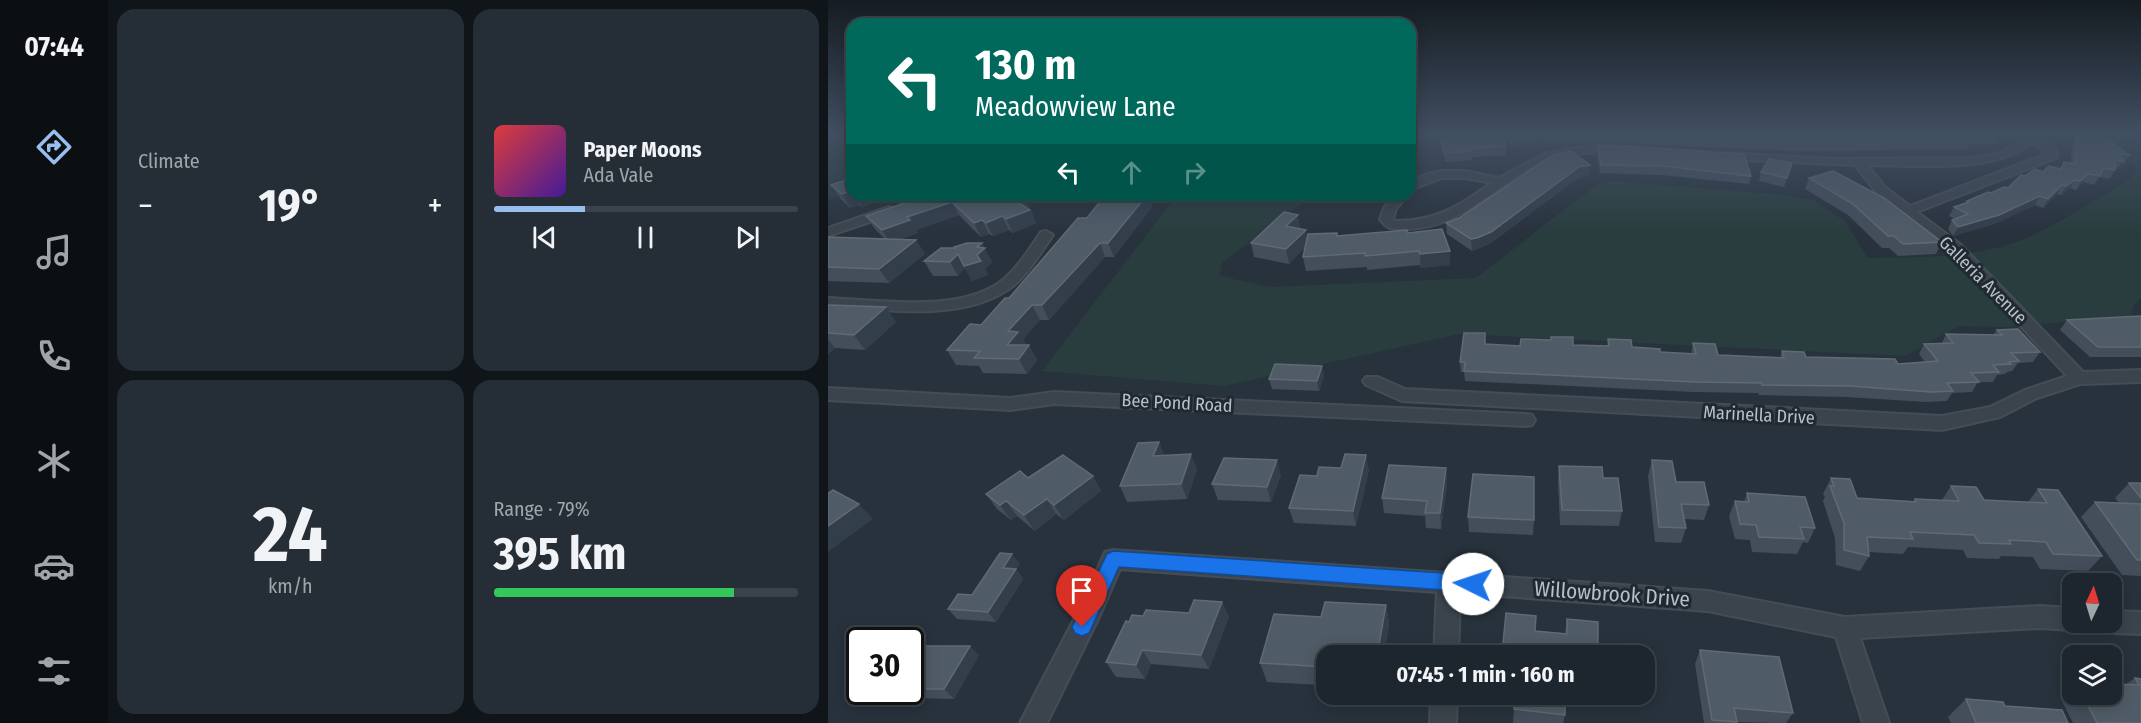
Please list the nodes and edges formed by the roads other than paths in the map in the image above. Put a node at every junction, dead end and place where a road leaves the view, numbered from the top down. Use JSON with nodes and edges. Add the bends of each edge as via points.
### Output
{"nodes":[{"id":1,"x":1525,"y":167,"type":"edge"},
{"id":2,"x":1862,"y":167,"type":"edge"},
{"id":3,"x":2024,"y":167,"type":"edge"},
{"id":4,"x":1416,"y":181,"type":"edge"},
{"id":5,"x":1499,"y":181,"type":"junction"},
{"id":6,"x":1396,"y":201,"type":"edge"},
{"id":7,"x":901,"y":207,"type":"edge"},
{"id":8,"x":1908,"y":211,"type":"junction"},
{"id":9,"x":828,"y":232,"type":"edge"},
{"id":10,"x":1046,"y":235,"type":"dead end"},
{"id":11,"x":828,"y":302,"type":"edge"},
{"id":12,"x":2141,"y":376,"type":"edge"},
{"id":13,"x":2079,"y":378,"type":"junction"},
{"id":14,"x":1372,"y":381,"type":"dead end"},
{"id":15,"x":828,"y":394,"type":"edge"},
{"id":16,"x":1526,"y":420,"type":"dead end"},
{"id":17,"x":1449,"y":582,"type":"junction"},
{"id":18,"x":2062,"y":618,"type":"edge"},
{"id":19,"x":2122,"y":622,"type":"edge"},
{"id":20,"x":2141,"y":623,"type":"edge"},
{"id":21,"x":1845,"y":628,"type":"junction"},
{"id":22,"x":1446,"y":645,"type":"edge"},
{"id":23,"x":1444,"y":705,"type":"edge"},
{"id":24,"x":1033,"y":723,"type":"edge"},
{"id":25,"x":1443,"y":723,"type":"edge"},
{"id":26,"x":1876,"y":723,"type":"edge"}],
"edges":[{"from":1,"to":5,"type":"street"},
{"from":2,"to":8,"type":"street","name":"Galleria Avenue","via":[[1881,190]]},
{"from":3,"to":8,"type":"street"},
{"from":4,"to":5,"type":"street","via":[[1438,174]]},
{"from":5,"to":6,"type":"street","via":[[1459,211],[1428,225],[1391,225],[1386,219]]},
{"from":7,"to":9,"type":"street"},
{"from":8,"to":13,"type":"street","name":"Galleria Avenue","via":[[1954,247]]},
{"from":10,"to":11,"type":"street","via":[[1006,285],[976,299],[940,306]]},
{"from":12,"to":13,"type":"street","name":"Marinella Drive"},
{"from":13,"to":14,"type":"street","name":"Marinella Drive","via":[[2031,394],[1994,413],[1942,423],[1402,395]]},
{"from":15,"to":16,"type":"street","name":"Bee Pond Road","via":[[1010,404],[1054,398]]},
{"from":17,"to":21,"type":"street","name":"Willowbrook Drive","via":[[1708,602]]},
{"from":17,"to":22,"type":"street"},
{"from":17,"to":24,"type":"street","name":"Willowbrook Drive","via":[[1113,559]]},
{"from":18,"to":21,"type":"street","name":"Willowbrook Drive"},
{"from":19,"to":20,"type":"street"},
{"from":21,"to":26,"type":"street"},
{"from":23,"to":25,"type":"street"}]}
